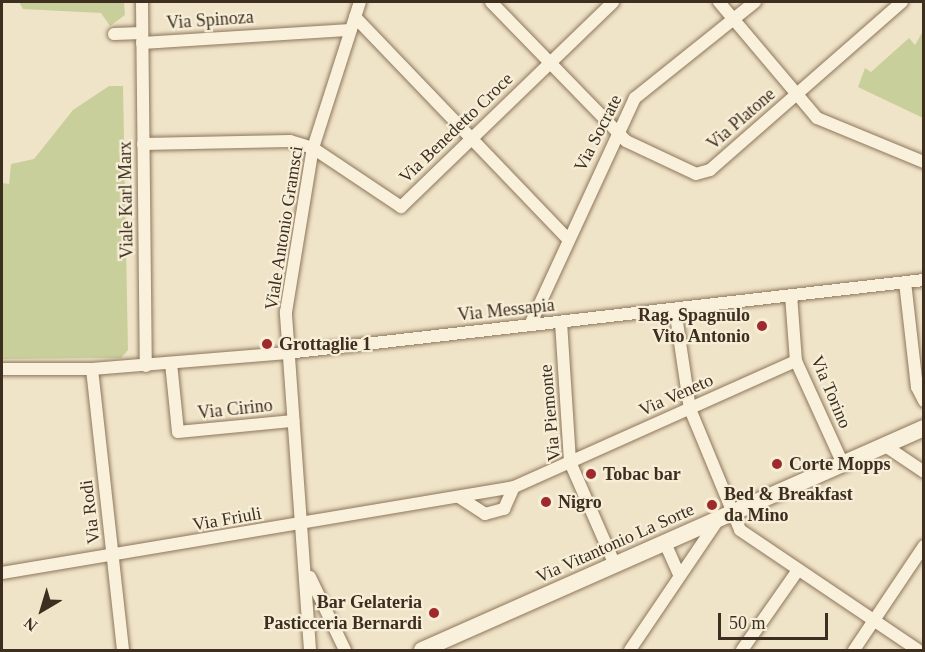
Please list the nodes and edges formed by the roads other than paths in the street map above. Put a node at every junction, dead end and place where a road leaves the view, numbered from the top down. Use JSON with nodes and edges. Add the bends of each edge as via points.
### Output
{"nodes":[{"id":1,"x":142,"y":2,"type":"edge"},
{"id":2,"x":360,"y":2,"type":"edge"},
{"id":3,"x":492,"y":2,"type":"edge"},
{"id":4,"x":613,"y":2,"type":"edge"},
{"id":5,"x":719,"y":2,"type":"edge"},
{"id":6,"x":755,"y":2,"type":"edge"},
{"id":7,"x":902,"y":2,"type":"edge"},
{"id":8,"x":355,"y":17,"type":"junction"},
{"id":9,"x":734,"y":20,"type":"junction"},
{"id":10,"x":351,"y":30,"type":"junction"},
{"id":11,"x":114,"y":34,"type":"dead end"},
{"id":12,"x":142,"y":38,"type":"junction"},
{"id":13,"x":550,"y":62,"type":"junction"},
{"id":14,"x":798,"y":94,"type":"junction"},
{"id":15,"x":616,"y":131,"type":"junction"},
{"id":16,"x":473,"y":136,"type":"junction"},
{"id":17,"x":143,"y":144,"type":"junction"},
{"id":18,"x":314,"y":148,"type":"junction"},
{"id":19,"x":924,"y":162,"type":"edge"},
{"id":20,"x":568,"y":239,"type":"junction"},
{"id":21,"x":924,"y":280,"type":"edge"},
{"id":22,"x":905,"y":282,"type":"junction"},
{"id":23,"x":791,"y":295,"type":"junction"},
{"id":24,"x":675,"y":309,"type":"junction"},
{"id":25,"x":561,"y":322,"type":"junction"},
{"id":26,"x":530,"y":325,"type":"junction"},
{"id":27,"x":287,"y":353,"type":"junction"},
{"id":28,"x":796,"y":361,"type":"junction"},
{"id":29,"x":171,"y":363,"type":"junction"},
{"id":30,"x":146,"y":366,"type":"junction"},
{"id":31,"x":2,"y":369,"type":"edge"},
{"id":32,"x":92,"y":369,"type":"junction"},
{"id":33,"x":924,"y":401,"type":"edge"},
{"id":34,"x":690,"y":409,"type":"junction"},
{"id":35,"x":293,"y":421,"type":"junction"},
{"id":36,"x":924,"y":428,"type":"edge"},
{"id":37,"x":884,"y":445,"type":"junction"},
{"id":38,"x":570,"y":462,"type":"junction"},
{"id":39,"x":843,"y":464,"type":"junction"},
{"id":40,"x":924,"y":472,"type":"edge"},
{"id":41,"x":514,"y":487,"type":"junction"},
{"id":42,"x":459,"y":496,"type":"junction"},
{"id":43,"x":724,"y":517,"type":"junction"},
{"id":44,"x":302,"y":524,"type":"junction"},
{"id":45,"x":665,"y":543,"type":"junction"},
{"id":46,"x":924,"y":546,"type":"edge"},
{"id":47,"x":114,"y":558,"type":"junction"},
{"id":48,"x":615,"y":565,"type":"junction"},
{"id":49,"x":798,"y":570,"type":"junction"},
{"id":50,"x":2,"y":573,"type":"edge"},
{"id":51,"x":308,"y":573,"type":"junction"},
{"id":52,"x":680,"y":576,"type":"junction"},
{"id":53,"x":874,"y":621,"type":"junction"},
{"id":54,"x":634,"y":649,"type":"edge"},
{"id":55,"x":123,"y":651,"type":"edge"},
{"id":56,"x":309,"y":651,"type":"edge"},
{"id":57,"x":345,"y":651,"type":"edge"},
{"id":58,"x":422,"y":651,"type":"edge"},
{"id":59,"x":742,"y":651,"type":"edge"},
{"id":60,"x":854,"y":651,"type":"edge"},
{"id":61,"x":918,"y":651,"type":"edge"}],
"edges":[{"from":1,"to":12,"type":"street","name":"Viale Karl Marx"},
{"from":2,"to":8,"type":"street","name":"Viale Antonio Gramsci"},
{"from":3,"to":13,"type":"street","name":"Via Platone"},
{"from":4,"to":13,"type":"street","name":"Via Benedetto Croce"},
{"from":5,"to":9,"type":"street"},
{"from":6,"to":9,"type":"street","name":"Via Socrate"},
{"from":7,"to":14,"type":"street","name":"Via Platone"},
{"from":8,"to":10,"type":"street","name":"Viale Antonio Gramsci"},
{"from":8,"to":16,"type":"street"},
{"from":9,"to":14,"type":"street"},
{"from":9,"to":15,"type":"street","name":"Via Socrate","via":[[635,98]]},
{"from":10,"to":12,"type":"street","name":"Via Spinoza"},
{"from":10,"to":18,"type":"street","name":"Viale Antonio Gramsci"},
{"from":11,"to":12,"type":"street"},
{"from":12,"to":17,"type":"street","name":"Viale Karl Marx"},
{"from":13,"to":15,"type":"street","name":"Via Platone"},
{"from":13,"to":16,"type":"street","name":"Via Benedetto Croce"},
{"from":14,"to":15,"type":"street","name":"Via Platone","via":[[704,173],[651,156]]},
{"from":14,"to":19,"type":"street","via":[[817,118]]},
{"from":15,"to":20,"type":"street","name":"Via Socrate"},
{"from":16,"to":18,"type":"street","name":"Via Benedetto Croce","via":[[401,207]]},
{"from":16,"to":20,"type":"street"},
{"from":17,"to":18,"type":"street","via":[[290,141]]},
{"from":17,"to":30,"type":"street","name":"Viale Karl Marx"},
{"from":18,"to":27,"type":"street","name":"Viale Antonio Gramsci","via":[[286,312]]},
{"from":20,"to":26,"type":"street","name":"Via Socrate"},
{"from":21,"to":22,"type":"street","name":"Via Messapia"},
{"from":22,"to":23,"type":"street","name":"Via Messapia"},
{"from":22,"to":33,"type":"street","via":[[917,387]]},
{"from":23,"to":24,"type":"street","name":"Via Messapia"},
{"from":23,"to":28,"type":"street","name":"Via Torino"},
{"from":24,"to":25,"type":"street","name":"Via Messapia"},
{"from":24,"to":34,"type":"street"},
{"from":25,"to":26,"type":"street","name":"Via Messapia"},
{"from":25,"to":38,"type":"street","name":"Via Piemonte"},
{"from":26,"to":27,"type":"street","name":"Via Messapia"},
{"from":27,"to":29,"type":"street","name":"Via Messapia"},
{"from":27,"to":35,"type":"street","name":"Viale Antonio Gramsci"},
{"from":28,"to":34,"type":"street","name":"Via Veneto"},
{"from":28,"to":39,"type":"street","name":"Via Torino"},
{"from":29,"to":30,"type":"street","name":"Via Messapia"},
{"from":29,"to":35,"type":"street","name":"Via Cirino","via":[[178,432]]},
{"from":30,"to":32,"type":"street","name":"Via Messapia"},
{"from":31,"to":32,"type":"street","name":"Via Messapia"},
{"from":32,"to":47,"type":"street","name":"Via Rodi"},
{"from":34,"to":38,"type":"street","name":"Via Veneto"},
{"from":34,"to":43,"type":"street"},
{"from":35,"to":44,"type":"street","name":"Viale Antonio Gramsci"},
{"from":36,"to":37,"type":"street","name":"Via Vitantonio La Sorte"},
{"from":37,"to":39,"type":"street","name":"Via Vitantonio La Sorte"},
{"from":37,"to":40,"type":"street"},
{"from":38,"to":41,"type":"street","name":"Via Friuli"},
{"from":38,"to":48,"type":"street","name":"Via Piemonte"},
{"from":39,"to":43,"type":"street","name":"Via Vitantonio La Sorte"},
{"from":41,"to":42,"type":"street","name":"Via Friuli"},
{"from":41,"to":42,"type":"street","via":[[504,509],[485,514]]},
{"from":42,"to":44,"type":"street","name":"Via Friuli"},
{"from":43,"to":45,"type":"street","name":"Via Vitantonio La Sorte"},
{"from":43,"to":49,"type":"street"},
{"from":43,"to":52,"type":"street"},
{"from":44,"to":47,"type":"street","name":"Via Friuli"},
{"from":44,"to":51,"type":"street","name":"Viale Antonio Gramsci"},
{"from":45,"to":48,"type":"street","name":"Via Vitantonio La Sorte"},
{"from":45,"to":52,"type":"street"},
{"from":46,"to":53,"type":"street"},
{"from":47,"to":50,"type":"street","name":"Via Friuli"},
{"from":47,"to":55,"type":"street","name":"Via Rodi"},
{"from":48,"to":58,"type":"street","name":"Via Vitantonio La Sorte"},
{"from":49,"to":53,"type":"street"},
{"from":49,"to":59,"type":"street"},
{"from":51,"to":56,"type":"street","name":"Viale Antonio Gramsci"},
{"from":51,"to":57,"type":"street","name":"Viale Antonio Gramsci"},
{"from":52,"to":54,"type":"street"},
{"from":53,"to":60,"type":"street"},
{"from":53,"to":61,"type":"street"}]}
